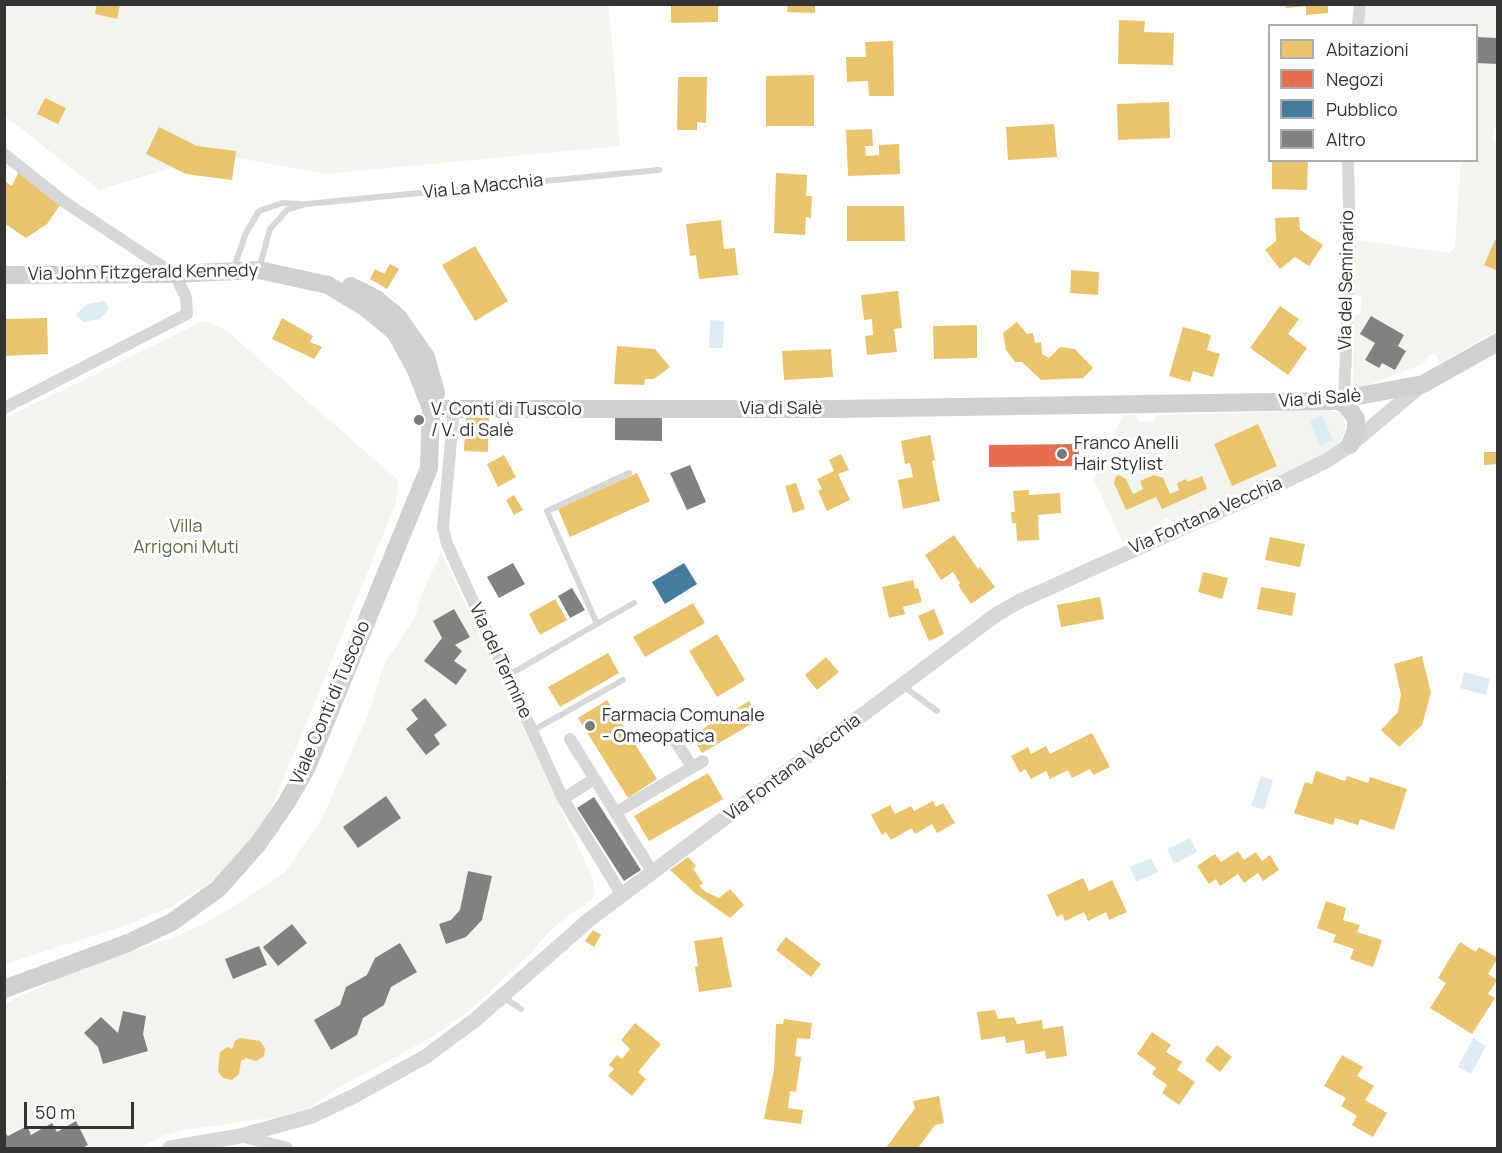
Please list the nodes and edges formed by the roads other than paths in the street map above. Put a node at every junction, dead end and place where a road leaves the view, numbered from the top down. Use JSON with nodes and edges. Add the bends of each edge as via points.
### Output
{"nodes":[{"id":1,"x":1360,"y":4,"type":"edge"},
{"id":2,"x":1358,"y":24,"type":"edge"},
{"id":3,"x":4,"y":154,"type":"edge"},
{"id":4,"x":1348,"y":162,"type":"edge"},
{"id":5,"x":659,"y":170,"type":"dead end"},
{"id":6,"x":306,"y":204,"type":"junction"},
{"id":7,"x":259,"y":270,"type":"junction"},
{"id":8,"x":233,"y":271,"type":"junction"},
{"id":9,"x":176,"y":274,"type":"junction"},
{"id":10,"x":4,"y":275,"type":"edge"},
{"id":11,"x":1497,"y":342,"type":"edge"},
{"id":12,"x":1424,"y":384,"type":"junction"},
{"id":13,"x":24,"y":398,"type":"junction"},
{"id":14,"x":4,"y":400,"type":"edge"},
{"id":15,"x":1341,"y":400,"type":"junction"},
{"id":16,"x":4,"y":408,"type":"edge"},
{"id":17,"x":441,"y":409,"type":"junction"},
{"id":18,"x":1350,"y":445,"type":"junction"},
{"id":19,"x":629,"y":473,"type":"dead end"},
{"id":20,"x":634,"y":603,"type":"dead end"},
{"id":21,"x":597,"y":624,"type":"junction"},
{"id":22,"x":506,"y":676,"type":"junction"},
{"id":23,"x":623,"y":680,"type":"dead end"},
{"id":24,"x":903,"y":685,"type":"junction"},
{"id":25,"x":937,"y":711,"type":"dead end"},
{"id":26,"x":532,"y":731,"type":"junction"},
{"id":27,"x":570,"y":739,"type":"dead end"},
{"id":28,"x":674,"y":739,"type":"dead end"},
{"id":29,"x":594,"y":780,"type":"junction"},
{"id":30,"x":563,"y":799,"type":"junction"},
{"id":31,"x":615,"y":813,"type":"junction"},
{"id":32,"x":653,"y":873,"type":"junction"},
{"id":33,"x":622,"y":895,"type":"junction"},
{"id":34,"x":4,"y":989,"type":"edge"},
{"id":35,"x":502,"y":996,"type":"junction"},
{"id":36,"x":521,"y":1009,"type":"dead end"},
{"id":37,"x":240,"y":1136,"type":"junction"},
{"id":38,"x":170,"y":1149,"type":"edge"},
{"id":39,"x":287,"y":1149,"type":"edge"}],
"edges":[{"from":1,"to":2,"type":"street"},
{"from":3,"to":9,"type":"street","via":[[63,201]]},
{"from":4,"to":15,"type":"street","name":"Via del Seminario","via":[[1350,249]]},
{"from":5,"to":6,"type":"lane","name":"Via La Macchia"},
{"from":6,"to":7,"type":"lane","name":"Via La Macchia","via":[[287,210],[270,229]]},
{"from":6,"to":8,"type":"lane","name":"Via La Macchia","via":[[282,202],[259,211],[246,233]]},
{"from":7,"to":8,"type":"main road","name":"Via John Fitzgerald Kennedy"},
{"from":7,"to":17,"type":"main road","name":"Via John Fitzgerald Kennedy","via":[[292,267],[328,274],[375,298],[399,318],[426,357]]},
{"from":8,"to":9,"type":"main road","name":"Via John Fitzgerald Kennedy"},
{"from":9,"to":10,"type":"main road","name":"Via John Fitzgerald Kennedy"},
{"from":9,"to":13,"type":"street","via":[[186,297],[187,314]]},
{"from":11,"to":12,"type":"main road","name":"Via di Salè"},
{"from":12,"to":15,"type":"main road","name":"Via di Salè"},
{"from":12,"to":18,"type":"street","name":"Via Fontana Vecchia"},
{"from":13,"to":14,"type":"lane"},
{"from":13,"to":16,"type":"street"},
{"from":15,"to":17,"type":"main road","name":"Via di Salè","via":[[836,409]]},
{"from":15,"to":18,"type":"main road","via":[[1356,419]]},
{"from":17,"to":22,"type":"street","name":"Via del Termine","via":[[443,527],[452,557]]},
{"from":17,"to":34,"type":"main road","name":"Viale Conti di Tuscolo","via":[[429,468],[307,767],[278,818],[218,890],[172,922],[128,943]]},
{"from":18,"to":24,"type":"street","name":"Via Fontana Vecchia","via":[[1280,484],[1011,605]]},
{"from":19,"to":21,"type":"lane","via":[[547,511]]},
{"from":20,"to":21,"type":"lane"},
{"from":21,"to":22,"type":"lane"},
{"from":22,"to":26,"type":"street","name":"Via del Termine"},
{"from":23,"to":26,"type":"lane"},
{"from":24,"to":25,"type":"lane"},
{"from":24,"to":32,"type":"street","name":"Via Fontana Vecchia"},
{"from":26,"to":30,"type":"street","name":"Via del Termine"},
{"from":27,"to":29,"type":"street"},
{"from":28,"to":31,"type":"street","via":[[697,764]]},
{"from":29,"to":30,"type":"street"},
{"from":29,"to":31,"type":"street"},
{"from":30,"to":33,"type":"street","name":"Via del Termine"},
{"from":31,"to":32,"type":"street"},
{"from":32,"to":33,"type":"street","name":"Via Fontana Vecchia"},
{"from":33,"to":35,"type":"street","name":"Via Fontana Vecchia"},
{"from":35,"to":36,"type":"lane"},
{"from":35,"to":37,"type":"street","name":"Via Fontana Vecchia","via":[[438,1048],[364,1091],[312,1116]]},
{"from":37,"to":38,"type":"street","name":"Via Fontana Vecchia"},
{"from":37,"to":39,"type":"street"}]}
